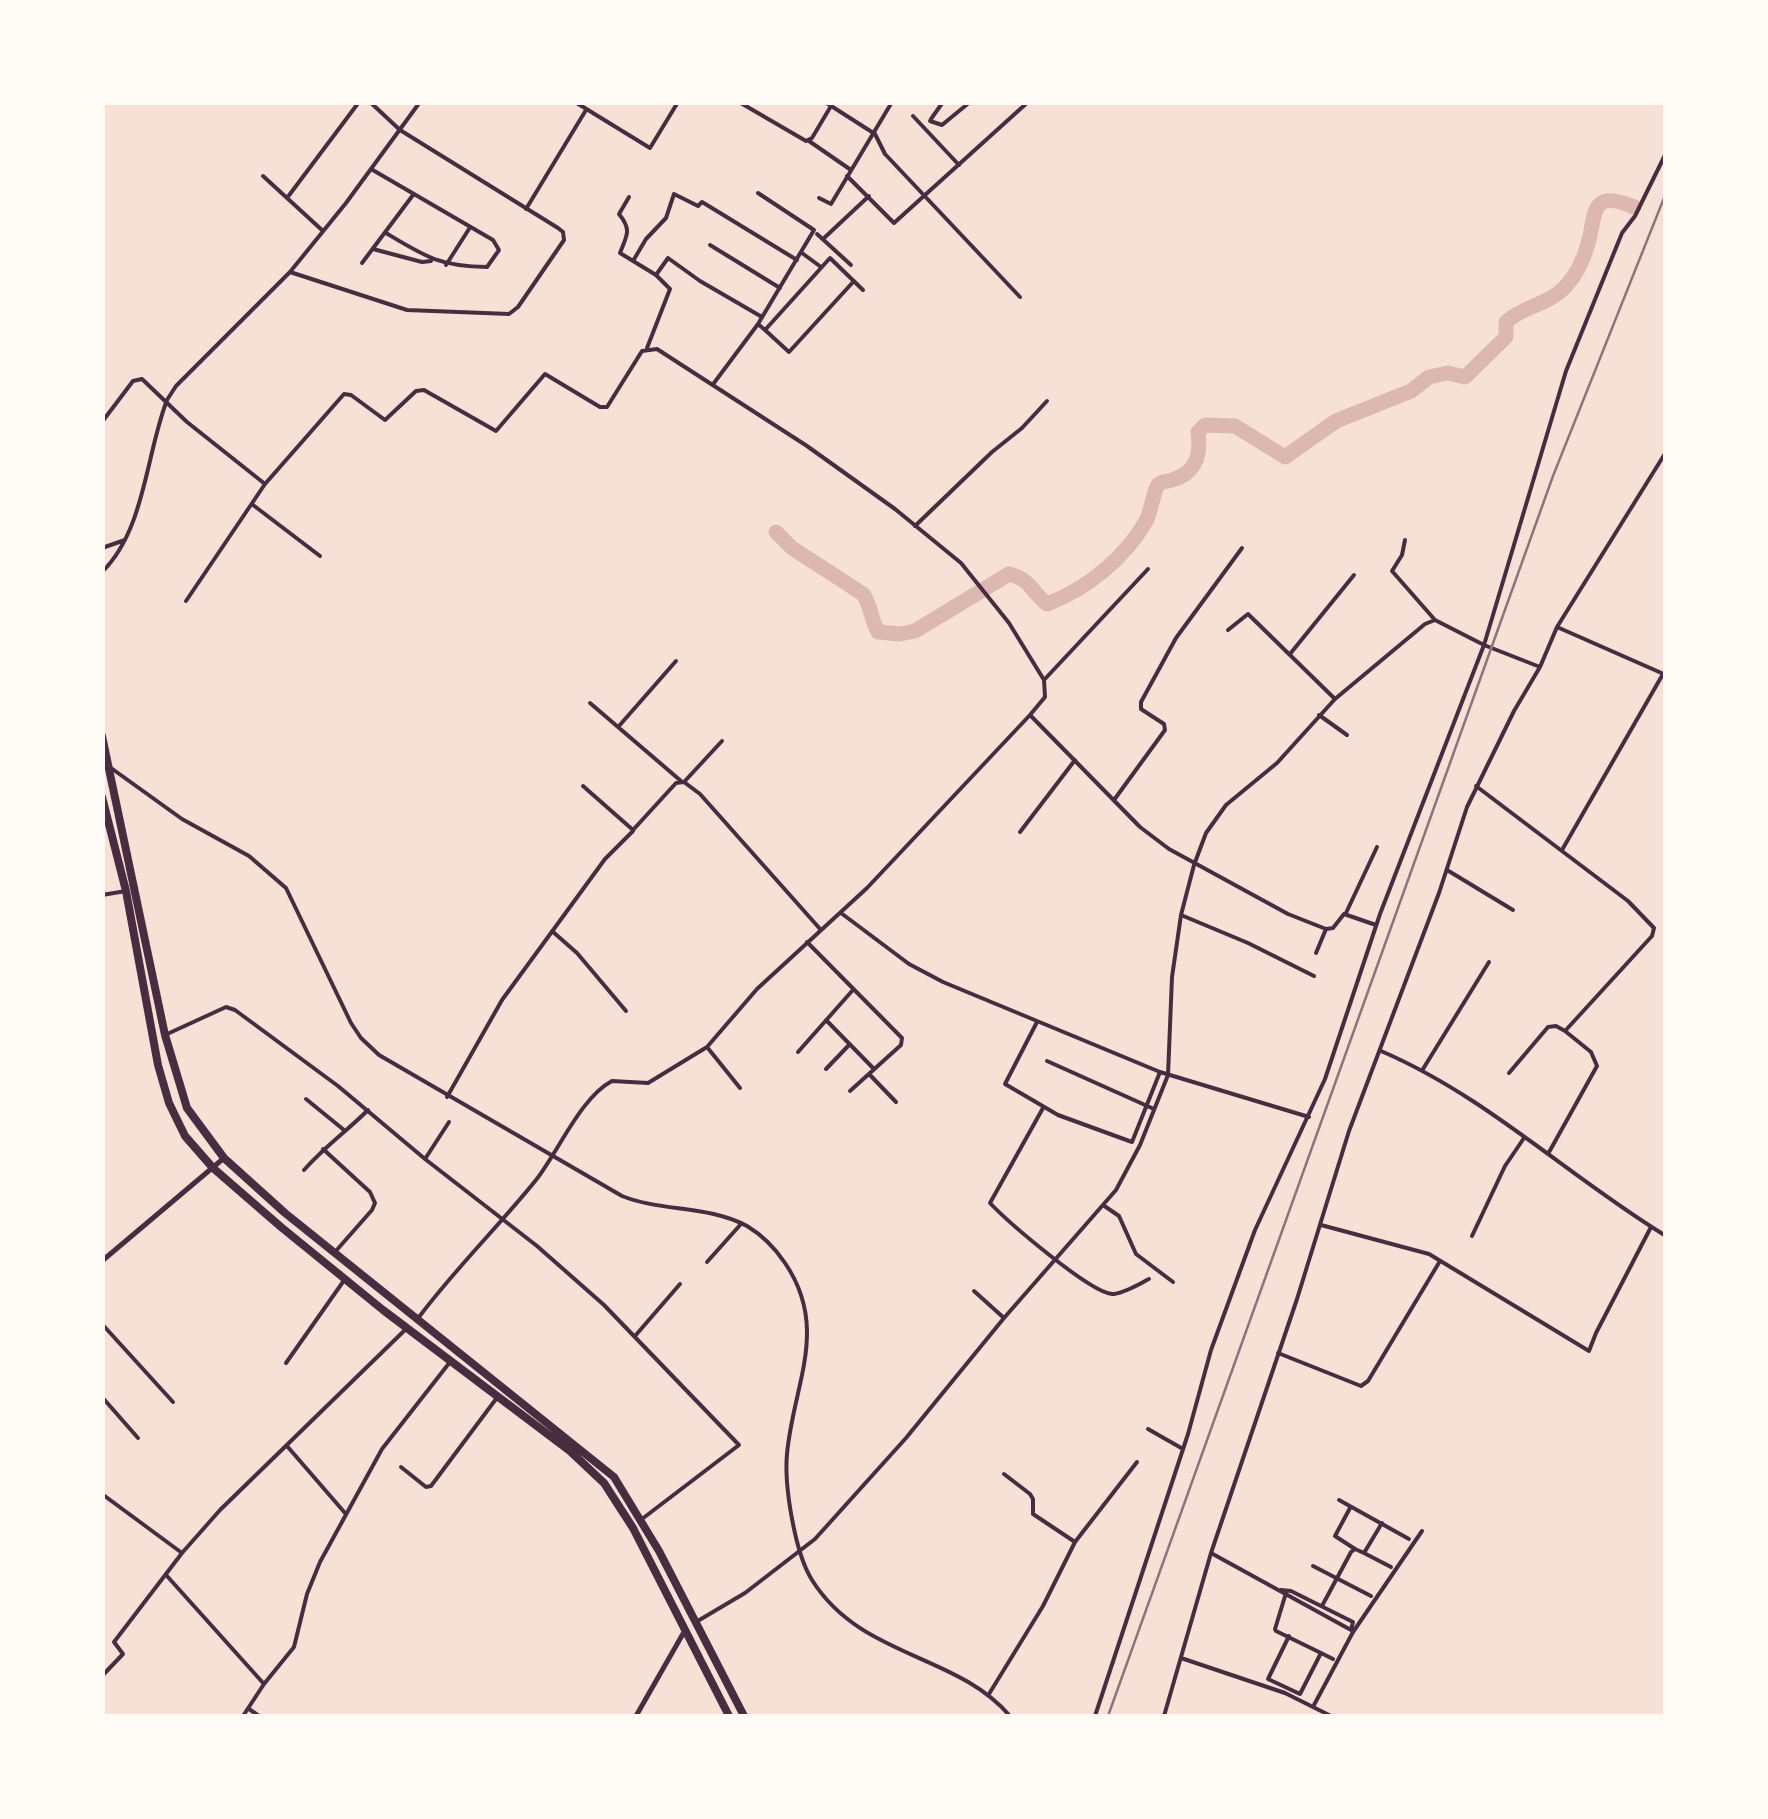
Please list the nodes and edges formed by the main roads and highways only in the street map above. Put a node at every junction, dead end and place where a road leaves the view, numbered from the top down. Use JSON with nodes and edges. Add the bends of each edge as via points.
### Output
{"nodes":[{"id":1,"x":102,"y":736,"type":"edge"},
{"id":2,"x":102,"y":797,"type":"edge"},
{"id":3,"x":729,"y":1716,"type":"edge"},
{"id":4,"x":744,"y":1716,"type":"edge"}],
"edges":[{"from":1,"to":4,"type":"highway","via":[[187,1108],[224,1158],[625,1490]]},
{"from":2,"to":3,"type":"highway","via":[[165,1092],[185,1136],[213,1168],[344,1279],[604,1483]]}]}
